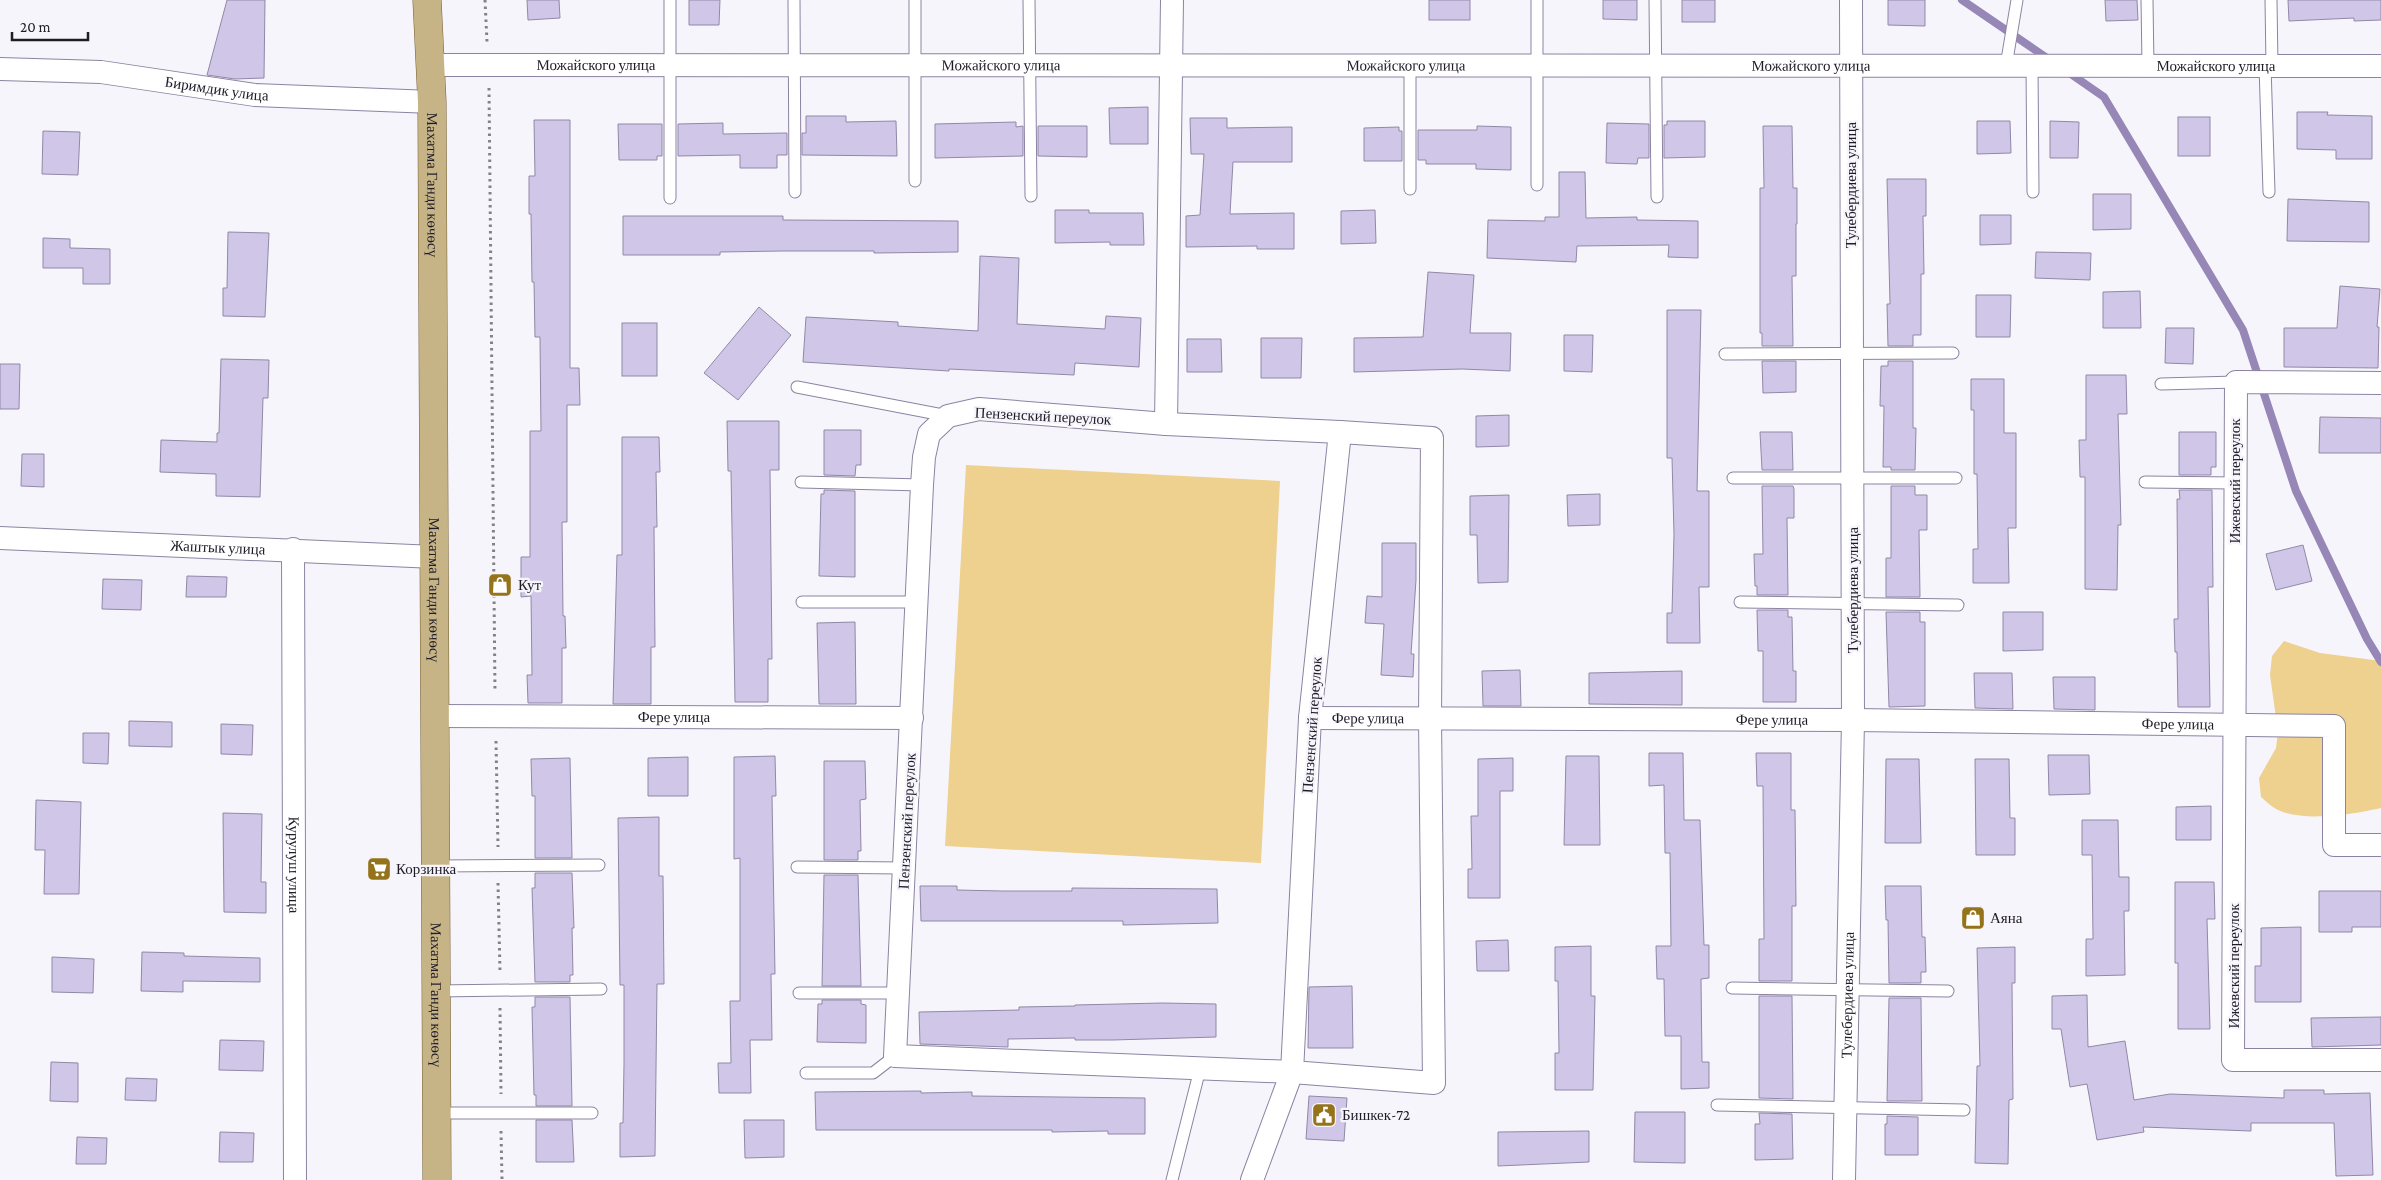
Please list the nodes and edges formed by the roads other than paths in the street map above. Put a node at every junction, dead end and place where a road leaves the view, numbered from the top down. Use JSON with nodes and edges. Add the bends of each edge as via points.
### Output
{"nodes":[{"id":1,"x":427,"y":0,"type":"edge"},
{"id":2,"x":670,"y":0,"type":"edge"},
{"id":3,"x":794,"y":0,"type":"edge"},
{"id":4,"x":915,"y":0,"type":"edge"},
{"id":5,"x":1029,"y":0,"type":"edge"},
{"id":6,"x":1172,"y":0,"type":"edge"},
{"id":7,"x":1537,"y":0,"type":"edge"},
{"id":8,"x":1655,"y":0,"type":"edge"},
{"id":9,"x":1851,"y":0,"type":"edge"},
{"id":10,"x":2017,"y":0,"type":"edge"},
{"id":11,"x":2147,"y":0,"type":"edge"},
{"id":12,"x":2271,"y":0,"type":"edge"},
{"id":13,"x":430,"y":65,"type":"junction"},
{"id":14,"x":669,"y":65,"type":"junction"},
{"id":15,"x":794,"y":65,"type":"junction"},
{"id":16,"x":914,"y":65,"type":"junction"},
{"id":17,"x":1031,"y":65,"type":"junction"},
{"id":18,"x":1172,"y":65,"type":"junction"},
{"id":19,"x":1410,"y":65,"type":"junction"},
{"id":20,"x":1537,"y":65,"type":"junction"},
{"id":21,"x":1657,"y":65,"type":"junction"},
{"id":22,"x":1851,"y":66,"type":"junction"},
{"id":23,"x":2006,"y":66,"type":"junction"},
{"id":24,"x":2032,"y":66,"type":"junction"},
{"id":25,"x":2148,"y":66,"type":"junction"},
{"id":26,"x":2268,"y":66,"type":"junction"},
{"id":27,"x":2381,"y":66,"type":"edge"},
{"id":28,"x":0,"y":69,"type":"edge"},
{"id":29,"x":432,"y":102,"type":"junction"},
{"id":30,"x":915,"y":180,"type":"dead end"},
{"id":31,"x":1537,"y":185,"type":"dead end"},
{"id":32,"x":1410,"y":188,"type":"dead end"},
{"id":33,"x":795,"y":192,"type":"dead end"},
{"id":34,"x":2033,"y":192,"type":"dead end"},
{"id":35,"x":2269,"y":192,"type":"dead end"},
{"id":36,"x":1031,"y":196,"type":"dead end"},
{"id":37,"x":1657,"y":196,"type":"dead end"},
{"id":38,"x":670,"y":198,"type":"dead end"},
{"id":39,"x":1724,"y":354,"type":"dead end"},
{"id":40,"x":1852,"y":354,"type":"junction"},
{"id":41,"x":1952,"y":354,"type":"dead end"},
{"id":42,"x":2236,"y":382,"type":"junction"},
{"id":43,"x":2381,"y":383,"type":"edge"},
{"id":44,"x":2161,"y":384,"type":"dead end"},
{"id":45,"x":797,"y":387,"type":"dead end"},
{"id":46,"x":948,"y":416,"type":"junction"},
{"id":47,"x":1166,"y":424,"type":"junction"},
{"id":48,"x":1340,"y":432,"type":"junction"},
{"id":49,"x":1733,"y":478,"type":"dead end"},
{"id":50,"x":1853,"y":478,"type":"junction"},
{"id":51,"x":1956,"y":478,"type":"dead end"},
{"id":52,"x":801,"y":482,"type":"dead end"},
{"id":53,"x":2145,"y":482,"type":"dead end"},
{"id":54,"x":2235,"y":484,"type":"junction"},
{"id":55,"x":922,"y":485,"type":"junction"},
{"id":56,"x":0,"y":538,"type":"edge"},
{"id":57,"x":293,"y":549,"type":"junction"},
{"id":58,"x":434,"y":557,"type":"junction"},
{"id":59,"x":802,"y":602,"type":"dead end"},
{"id":60,"x":917,"y":602,"type":"junction"},
{"id":61,"x":1740,"y":602,"type":"dead end"},
{"id":62,"x":1853,"y":603,"type":"junction"},
{"id":63,"x":1958,"y":605,"type":"dead end"},
{"id":64,"x":436,"y":716,"type":"junction"},
{"id":65,"x":912,"y":718,"type":"junction"},
{"id":66,"x":1310,"y":718,"type":"junction"},
{"id":67,"x":1430,"y":718,"type":"junction"},
{"id":68,"x":1853,"y":720,"type":"junction"},
{"id":69,"x":2234,"y":725,"type":"junction"},
{"id":70,"x":2381,"y":844,"type":"edge"},
{"id":71,"x":599,"y":865,"type":"dead end"},
{"id":72,"x":436,"y":866,"type":"junction"},
{"id":73,"x":797,"y":867,"type":"dead end"},
{"id":74,"x":904,"y":868,"type":"junction"},
{"id":75,"x":1732,"y":988,"type":"dead end"},
{"id":76,"x":600,"y":989,"type":"dead end"},
{"id":77,"x":436,"y":991,"type":"junction"},
{"id":78,"x":1848,"y":992,"type":"junction"},
{"id":79,"x":1948,"y":992,"type":"dead end"},
{"id":80,"x":799,"y":993,"type":"dead end"},
{"id":81,"x":899,"y":993,"type":"junction"},
{"id":82,"x":896,"y":1056,"type":"junction"},
{"id":83,"x":2381,"y":1060,"type":"edge"},
{"id":84,"x":1200,"y":1069,"type":"junction"},
{"id":85,"x":1292,"y":1072,"type":"junction"},
{"id":86,"x":806,"y":1073,"type":"dead end"},
{"id":87,"x":1717,"y":1105,"type":"dead end"},
{"id":88,"x":1846,"y":1109,"type":"junction"},
{"id":89,"x":1964,"y":1110,"type":"dead end"},
{"id":90,"x":436,"y":1112,"type":"junction"},
{"id":91,"x":592,"y":1112,"type":"dead end"},
{"id":92,"x":295,"y":1180,"type":"edge"},
{"id":93,"x":436,"y":1180,"type":"edge"},
{"id":94,"x":1172,"y":1180,"type":"edge"},
{"id":95,"x":1252,"y":1180,"type":"edge"},
{"id":96,"x":1844,"y":1180,"type":"edge"}],
"edges":[{"from":1,"to":13,"type":"main road","name":"Махатма Ганди көчөсү"},
{"from":2,"to":14,"type":"lane"},
{"from":3,"to":15,"type":"lane"},
{"from":4,"to":16,"type":"lane"},
{"from":5,"to":17,"type":"lane"},
{"from":6,"to":18,"type":"street"},
{"from":7,"to":20,"type":"lane"},
{"from":8,"to":21,"type":"lane"},
{"from":9,"to":22,"type":"street","name":"Тулебердиева улица"},
{"from":10,"to":23,"type":"lane"},
{"from":11,"to":25,"type":"lane"},
{"from":12,"to":26,"type":"lane"},
{"from":13,"to":14,"type":"street","name":"Можайского улица"},
{"from":13,"to":29,"type":"main road","name":"Махатма Ганди көчөсү"},
{"from":14,"to":15,"type":"street","name":"Можайского улица"},
{"from":14,"to":38,"type":"lane"},
{"from":15,"to":16,"type":"street","name":"Можайского улица"},
{"from":15,"to":33,"type":"lane"},
{"from":16,"to":17,"type":"street","name":"Можайского улица"},
{"from":16,"to":30,"type":"lane"},
{"from":17,"to":18,"type":"street","name":"Можайского улица"},
{"from":17,"to":36,"type":"lane"},
{"from":18,"to":19,"type":"street","name":"Можайского улица"},
{"from":18,"to":47,"type":"street"},
{"from":19,"to":20,"type":"street","name":"Можайского улица"},
{"from":19,"to":32,"type":"lane"},
{"from":20,"to":21,"type":"street","name":"Можайского улица"},
{"from":20,"to":31,"type":"lane"},
{"from":21,"to":22,"type":"street","name":"Можайского улица"},
{"from":21,"to":37,"type":"lane"},
{"from":22,"to":23,"type":"street","name":"Можайского улица"},
{"from":22,"to":40,"type":"street","name":"Тулебердиева улица"},
{"from":23,"to":24,"type":"street","name":"Можайского улица"},
{"from":24,"to":25,"type":"street","name":"Можайского улица"},
{"from":24,"to":34,"type":"lane"},
{"from":25,"to":26,"type":"street","name":"Можайского улица"},
{"from":26,"to":27,"type":"street","name":"Можайского улица"},
{"from":26,"to":35,"type":"lane"},
{"from":28,"to":29,"type":"street","name":"Биримдик улица","via":[[102,72],[255,95]]},
{"from":29,"to":58,"type":"main road","name":"Махатма Ганди көчөсү"},
{"from":39,"to":40,"type":"lane"},
{"from":40,"to":41,"type":"lane"},
{"from":40,"to":50,"type":"street","name":"Тулебердиева улица"},
{"from":42,"to":43,"type":"street"},
{"from":42,"to":44,"type":"lane"},
{"from":42,"to":54,"type":"street","name":"Ижевский переулок"},
{"from":45,"to":46,"type":"lane"},
{"from":46,"to":47,"type":"street","name":"Пензенский переулок","via":[[979,409]]},
{"from":46,"to":55,"type":"street","name":"Пензенский переулок","via":[[929,434]]},
{"from":47,"to":48,"type":"street","name":"Пензенский переулок"},
{"from":48,"to":66,"type":"street","name":"Пензенский переулок"},
{"from":48,"to":67,"type":"street","via":[[1432,438]]},
{"from":49,"to":50,"type":"lane"},
{"from":50,"to":51,"type":"lane"},
{"from":50,"to":62,"type":"street","name":"Тулебердиева улица"},
{"from":52,"to":55,"type":"lane"},
{"from":53,"to":54,"type":"lane"},
{"from":54,"to":69,"type":"street","name":"Ижевский переулок"},
{"from":55,"to":60,"type":"street","name":"Пензенский переулок"},
{"from":56,"to":57,"type":"street","name":"Жаштык улица"},
{"from":57,"to":58,"type":"street","name":"Жаштык улица"},
{"from":57,"to":92,"type":"street","name":"Курулуш улица"},
{"from":58,"to":64,"type":"main road","name":"Махатма Ганди көчөсү"},
{"from":59,"to":60,"type":"lane"},
{"from":60,"to":65,"type":"street","name":"Пензенский переулок"},
{"from":61,"to":62,"type":"lane"},
{"from":62,"to":63,"type":"lane"},
{"from":62,"to":68,"type":"street","name":"Тулебердиева улица"},
{"from":64,"to":65,"type":"street","name":"Фере улица"},
{"from":64,"to":72,"type":"main road","name":"Махатма Ганди көчөсү"},
{"from":65,"to":74,"type":"street","name":"Пензенский переулок"},
{"from":66,"to":67,"type":"street","name":"Фере улица"},
{"from":66,"to":85,"type":"street","name":"Пензенский переулок"},
{"from":67,"to":68,"type":"street","name":"Фере улица"},
{"from":67,"to":85,"type":"street","via":[[1434,1083]]},
{"from":68,"to":69,"type":"street","name":"Фере улица"},
{"from":68,"to":78,"type":"street","name":"Тулебердиева улица"},
{"from":69,"to":70,"type":"street","via":[[2334,726],[2334,845]]},
{"from":69,"to":83,"type":"street","name":"Ижевский переулок","via":[[2233,1060]]},
{"from":71,"to":72,"type":"lane"},
{"from":72,"to":77,"type":"main road","name":"Махатма Ганди көчөсү"},
{"from":73,"to":74,"type":"lane"},
{"from":74,"to":81,"type":"street","name":"Пензенский переулок"},
{"from":75,"to":78,"type":"lane"},
{"from":76,"to":77,"type":"lane"},
{"from":77,"to":90,"type":"main road","name":"Махатма Ганди көчөсү"},
{"from":78,"to":79,"type":"lane"},
{"from":78,"to":88,"type":"street","name":"Тулебердиева улица"},
{"from":80,"to":81,"type":"lane"},
{"from":81,"to":82,"type":"street","name":"Пензенский переулок"},
{"from":82,"to":84,"type":"street"},
{"from":82,"to":86,"type":"lane","via":[[872,1073]]},
{"from":84,"to":85,"type":"street"},
{"from":84,"to":94,"type":"lane"},
{"from":85,"to":95,"type":"street","name":"Пензенский переулок"},
{"from":87,"to":88,"type":"lane"},
{"from":88,"to":89,"type":"lane"},
{"from":88,"to":96,"type":"street","name":"Тулебердиева улица"},
{"from":90,"to":91,"type":"lane"},
{"from":90,"to":93,"type":"main road","name":"Махатма Ганди көчөсү"}]}
